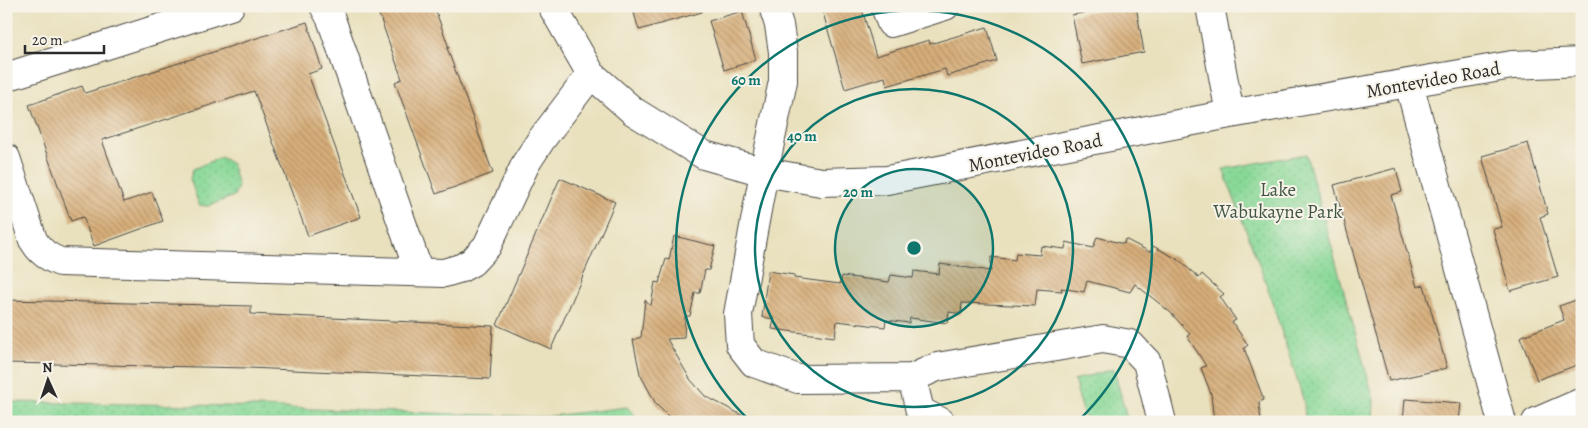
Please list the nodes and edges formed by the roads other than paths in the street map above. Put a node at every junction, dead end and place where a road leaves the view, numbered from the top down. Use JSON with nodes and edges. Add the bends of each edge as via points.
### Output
{"nodes":[{"id":1,"x":230,"y":6,"type":"edge"},
{"id":2,"x":324,"y":6,"type":"edge"},
{"id":3,"x":552,"y":6,"type":"edge"},
{"id":4,"x":773,"y":6,"type":"edge"},
{"id":5,"x":886,"y":6,"type":"edge"},
{"id":6,"x":945,"y":6,"type":"edge"},
{"id":7,"x":1210,"y":6,"type":"edge"},
{"id":8,"x":1582,"y":62,"type":"edge"},
{"id":9,"x":592,"y":74,"type":"junction"},
{"id":10,"x":6,"y":77,"type":"edge"},
{"id":11,"x":1409,"y":84,"type":"junction"},
{"id":12,"x":1230,"y":114,"type":"junction"},
{"id":13,"x":6,"y":158,"type":"edge"},
{"id":14,"x":764,"y":172,"type":"junction"},
{"id":15,"x":419,"y":272,"type":"junction"},
{"id":16,"x":912,"y":378,"type":"junction"},
{"id":17,"x":1582,"y":402,"type":"edge"},
{"id":18,"x":941,"y":422,"type":"edge"},
{"id":19,"x":1162,"y":422,"type":"edge"},
{"id":20,"x":1502,"y":422,"type":"edge"},
{"id":21,"x":1536,"y":422,"type":"edge"}],
"edges":[{"from":1,"to":10,"type":"street"},
{"from":2,"to":15,"type":"street"},
{"from":3,"to":9,"type":"street","name":"Montevideo Road"},
{"from":4,"to":14,"type":"street","via":[[783,52],[783,81]]},
{"from":5,"to":6,"type":"street","via":[[891,24]]},
{"from":7,"to":12,"type":"street"},
{"from":8,"to":11,"type":"street","name":"Montevideo Road","via":[[1512,65]]},
{"from":9,"to":14,"type":"street","name":"Montevideo Road","via":[[633,111],[704,155]]},
{"from":9,"to":15,"type":"street","via":[[526,164],[491,240],[481,254],[453,271]]},
{"from":11,"to":12,"type":"street","name":"Montevideo Road"},
{"from":11,"to":20,"type":"street"},
{"from":12,"to":14,"type":"street","name":"Montevideo Road","via":[[887,180],[821,182]]},
{"from":13,"to":15,"type":"street","via":[[38,250],[60,262]]},
{"from":14,"to":16,"type":"street","via":[[738,314],[740,344],[754,363],[798,379]]},
{"from":16,"to":18,"type":"street","via":[[920,412]]},
{"from":16,"to":19,"type":"street","via":[[937,367],[1103,339],[1130,344],[1148,362]]},
{"from":17,"to":21,"type":"street"}]}
